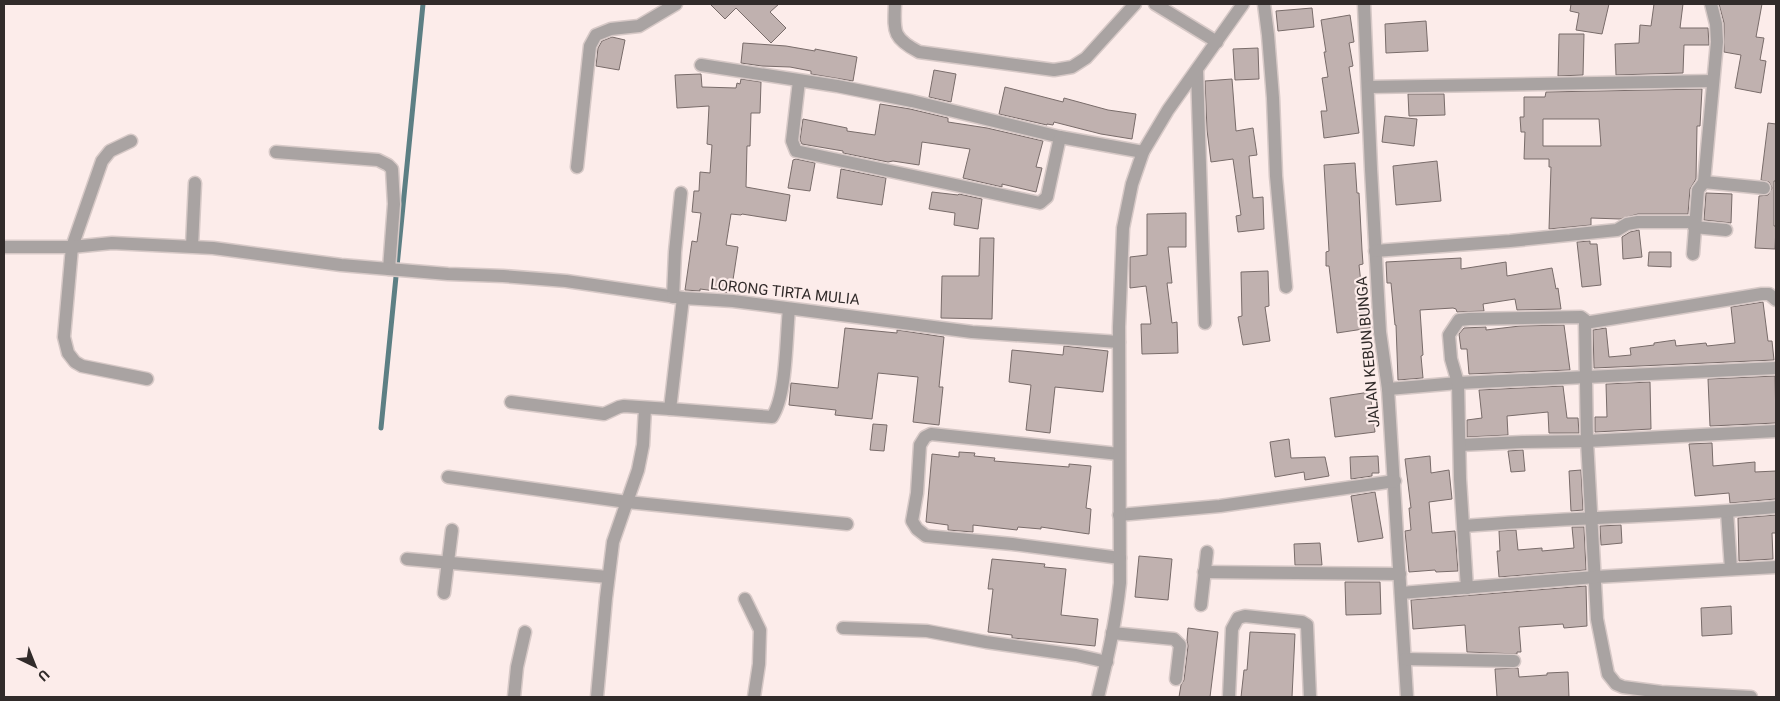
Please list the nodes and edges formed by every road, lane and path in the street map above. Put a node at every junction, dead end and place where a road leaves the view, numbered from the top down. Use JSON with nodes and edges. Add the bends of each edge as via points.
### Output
{"nodes":[{"id":1,"x":676,"y":4,"type":"edge"},
{"id":2,"x":895,"y":4,"type":"edge"},
{"id":3,"x":1135,"y":4,"type":"edge"},
{"id":4,"x":1155,"y":4,"type":"edge"},
{"id":5,"x":1243,"y":4,"type":"edge"},
{"id":6,"x":1264,"y":4,"type":"edge"},
{"id":7,"x":1364,"y":4,"type":"edge"},
{"id":8,"x":1711,"y":4,"type":"edge"},
{"id":9,"x":1217,"y":42,"type":"junction"},
{"id":10,"x":701,"y":65,"type":"dead end"},
{"id":11,"x":1197,"y":70,"type":"junction"},
{"id":12,"x":799,"y":81,"type":"junction"},
{"id":13,"x":1713,"y":81,"type":"junction"},
{"id":14,"x":1368,"y":87,"type":"junction"},
{"id":15,"x":1060,"y":136,"type":"junction"},
{"id":16,"x":131,"y":140,"type":"dead end"},
{"id":17,"x":276,"y":152,"type":"dead end"},
{"id":18,"x":1143,"y":152,"type":"junction"},
{"id":19,"x":577,"y":167,"type":"dead end"},
{"id":20,"x":1704,"y":182,"type":"junction"},
{"id":21,"x":196,"y":183,"type":"dead end"},
{"id":22,"x":1764,"y":188,"type":"dead end"},
{"id":23,"x":681,"y":193,"type":"dead end"},
{"id":24,"x":1695,"y":225,"type":"junction"},
{"id":25,"x":1726,"y":230,"type":"dead end"},
{"id":26,"x":192,"y":246,"type":"junction"},
{"id":27,"x":4,"y":247,"type":"edge"},
{"id":28,"x":72,"y":247,"type":"junction"},
{"id":29,"x":1375,"y":251,"type":"junction"},
{"id":30,"x":1693,"y":254,"type":"dead end"},
{"id":31,"x":391,"y":269,"type":"junction"},
{"id":32,"x":1286,"y":287,"type":"dead end"},
{"id":33,"x":678,"y":297,"type":"junction"},
{"id":34,"x":1776,"y":300,"type":"edge"},
{"id":35,"x":788,"y":309,"type":"junction"},
{"id":36,"x":1205,"y":323,"type":"dead end"},
{"id":37,"x":1585,"y":323,"type":"junction"},
{"id":38,"x":1119,"y":342,"type":"junction"},
{"id":39,"x":1776,"y":368,"type":"edge"},
{"id":40,"x":1586,"y":378,"type":"junction"},
{"id":41,"x":147,"y":379,"type":"dead end"},
{"id":42,"x":1458,"y":383,"type":"junction"},
{"id":43,"x":1388,"y":389,"type":"junction"},
{"id":44,"x":511,"y":402,"type":"dead end"},
{"id":45,"x":645,"y":408,"type":"junction"},
{"id":46,"x":670,"y":409,"type":"junction"},
{"id":47,"x":1776,"y":431,"type":"edge"},
{"id":48,"x":1587,"y":441,"type":"junction"},
{"id":49,"x":1460,"y":445,"type":"junction"},
{"id":50,"x":1119,"y":454,"type":"junction"},
{"id":51,"x":448,"y":477,"type":"dead end"},
{"id":52,"x":1395,"y":481,"type":"junction"},
{"id":53,"x":627,"y":502,"type":"junction"},
{"id":54,"x":1776,"y":507,"type":"edge"},
{"id":55,"x":1727,"y":512,"type":"junction"},
{"id":56,"x":1119,"y":515,"type":"junction"},
{"id":57,"x":1592,"y":519,"type":"junction"},
{"id":58,"x":847,"y":524,"type":"dead end"},
{"id":59,"x":1464,"y":526,"type":"junction"},
{"id":60,"x":452,"y":530,"type":"dead end"},
{"id":61,"x":1207,"y":552,"type":"dead end"},
{"id":62,"x":1120,"y":558,"type":"junction"},
{"id":63,"x":407,"y":559,"type":"dead end"},
{"id":64,"x":448,"y":563,"type":"junction"},
{"id":65,"x":1776,"y":567,"type":"edge"},
{"id":66,"x":1731,"y":569,"type":"junction"},
{"id":67,"x":1204,"y":572,"type":"junction"},
{"id":68,"x":1400,"y":574,"type":"junction"},
{"id":69,"x":608,"y":577,"type":"junction"},
{"id":70,"x":1595,"y":577,"type":"junction"},
{"id":71,"x":1467,"y":588,"type":"junction"},
{"id":72,"x":444,"y":593,"type":"dead end"},
{"id":73,"x":1401,"y":593,"type":"junction"},
{"id":74,"x":745,"y":599,"type":"dead end"},
{"id":75,"x":1201,"y":606,"type":"dead end"},
{"id":76,"x":843,"y":628,"type":"dead end"},
{"id":77,"x":524,"y":632,"type":"dead end"},
{"id":78,"x":1112,"y":633,"type":"junction"},
{"id":79,"x":1405,"y":658,"type":"junction"},
{"id":80,"x":1107,"y":662,"type":"junction"},
{"id":81,"x":1514,"y":662,"type":"dead end"},
{"id":82,"x":1176,"y":679,"type":"dead end"},
{"id":83,"x":514,"y":697,"type":"edge"},
{"id":84,"x":597,"y":697,"type":"edge"},
{"id":85,"x":754,"y":697,"type":"edge"},
{"id":86,"x":1098,"y":697,"type":"edge"},
{"id":87,"x":1229,"y":697,"type":"edge"},
{"id":88,"x":1310,"y":697,"type":"edge"},
{"id":89,"x":1407,"y":697,"type":"edge"},
{"id":90,"x":1751,"y":697,"type":"edge"}],
"edges":[{"from":1,"to":19,"type":"street","via":[[639,26],[611,28],[596,35],[590,46]]},
{"from":2,"to":3,"type":"street","via":[[894,30],[904,44],[919,52],[1054,70],[1072,67],[1086,58]]},
{"from":4,"to":9,"type":"street"},
{"from":5,"to":9,"type":"street"},
{"from":6,"to":32,"type":"street"},
{"from":7,"to":14,"type":"street","name":"JALAN KEBUN BUNGA"},
{"from":8,"to":13,"type":"street","via":[[1718,42]]},
{"from":9,"to":11,"type":"street"},
{"from":10,"to":12,"type":"street"},
{"from":11,"to":18,"type":"street"},
{"from":11,"to":36,"type":"street"},
{"from":12,"to":15,"type":"street","via":[[912,100]]},
{"from":12,"to":15,"type":"street","via":[[792,141],[796,152],[1040,203],[1046,197]]},
{"from":13,"to":14,"type":"street"},
{"from":13,"to":20,"type":"street"},
{"from":14,"to":29,"type":"street","name":"JALAN KEBUN BUNGA"},
{"from":15,"to":18,"type":"street"},
{"from":16,"to":28,"type":"street","via":[[110,151],[102,160]]},
{"from":17,"to":31,"type":"street","via":[[378,160],[392,169]]},
{"from":18,"to":38,"type":"street","via":[[1123,228]]},
{"from":20,"to":22,"type":"street"},
{"from":20,"to":24,"type":"street","via":[[1698,190]]},
{"from":21,"to":26,"type":"street"},
{"from":23,"to":33,"type":"street","via":[[675,252]]},
{"from":24,"to":25,"type":"street"},
{"from":24,"to":29,"type":"street","via":[[1638,222],[1617,230]]},
{"from":24,"to":30,"type":"street"},
{"from":26,"to":28,"type":"street","name":"LORONG TIRTA MULIA","via":[[112,243]]},
{"from":26,"to":31,"type":"street","name":"LORONG TIRTA MULIA"},
{"from":27,"to":28,"type":"street","name":"LORONG TIRTA MULIA"},
{"from":28,"to":41,"type":"street","via":[[64,337],[68,353],[82,366]]},
{"from":29,"to":43,"type":"street","name":"JALAN KEBUN BUNGA","via":[[1380,332]]},
{"from":31,"to":33,"type":"street","name":"LORONG TIRTA MULIA","via":[[566,281]]},
{"from":33,"to":35,"type":"street","name":"LORONG TIRTA MULIA"},
{"from":33,"to":46,"type":"street"},
{"from":34,"to":37,"type":"street","via":[[1769,294],[1762,294]]},
{"from":35,"to":38,"type":"street","name":"LORONG TIRTA MULIA","via":[[972,332]]},
{"from":35,"to":46,"type":"street","via":[[784,373],[772,417]]},
{"from":37,"to":40,"type":"street"},
{"from":37,"to":42,"type":"street","via":[[1581,317],[1459,320],[1449,335]]},
{"from":38,"to":50,"type":"street"},
{"from":39,"to":40,"type":"street"},
{"from":40,"to":42,"type":"street"},
{"from":40,"to":48,"type":"street"},
{"from":42,"to":43,"type":"street"},
{"from":42,"to":49,"type":"street"},
{"from":43,"to":52,"type":"street","name":"JALAN KEBUN BUNGA"},
{"from":44,"to":45,"type":"street","via":[[604,414],[619,407]]},
{"from":45,"to":46,"type":"street"},
{"from":45,"to":53,"type":"street","via":[[643,445]]},
{"from":47,"to":48,"type":"street"},
{"from":48,"to":49,"type":"street"},
{"from":48,"to":57,"type":"street"},
{"from":49,"to":59,"type":"street"},
{"from":50,"to":56,"type":"street"},
{"from":50,"to":62,"type":"street","via":[[931,434],[924,437],[920,445],[912,520],[917,530],[926,536]]},
{"from":51,"to":53,"type":"street"},
{"from":52,"to":56,"type":"street","via":[[1220,506]]},
{"from":52,"to":68,"type":"street","name":"JALAN KEBUN BUNGA"},
{"from":53,"to":58,"type":"street"},
{"from":53,"to":69,"type":"street","via":[[614,542]]},
{"from":54,"to":55,"type":"street"},
{"from":55,"to":57,"type":"street"},
{"from":55,"to":66,"type":"street"},
{"from":56,"to":62,"type":"street"},
{"from":57,"to":59,"type":"street"},
{"from":57,"to":70,"type":"street"},
{"from":59,"to":71,"type":"street"},
{"from":60,"to":64,"type":"street"},
{"from":61,"to":67,"type":"street"},
{"from":62,"to":78,"type":"street","via":[[1118,607]]},
{"from":63,"to":64,"type":"street"},
{"from":64,"to":69,"type":"street"},
{"from":64,"to":72,"type":"street"},
{"from":65,"to":66,"type":"street"},
{"from":66,"to":70,"type":"street"},
{"from":67,"to":68,"type":"street"},
{"from":67,"to":75,"type":"street"},
{"from":68,"to":73,"type":"street","name":"JALAN KEBUN BUNGA"},
{"from":69,"to":84,"type":"street"},
{"from":70,"to":71,"type":"street"},
{"from":70,"to":90,"type":"street","via":[[1605,668],[1616,684],[1623,688],[1661,692]]},
{"from":71,"to":73,"type":"street"},
{"from":73,"to":79,"type":"street","name":"JALAN KEBUN BUNGA"},
{"from":74,"to":85,"type":"street","via":[[760,630]]},
{"from":76,"to":80,"type":"street","via":[[926,632]]},
{"from":77,"to":83,"type":"street","via":[[516,667]]},
{"from":78,"to":80,"type":"street"},
{"from":78,"to":82,"type":"street","via":[[1174,639],[1180,645]]},
{"from":79,"to":81,"type":"street"},
{"from":79,"to":89,"type":"street","name":"JALAN KEBUN BUNGA"},
{"from":80,"to":86,"type":"street"},
{"from":87,"to":88,"type":"street","via":[[1232,629],[1238,618],[1246,616],[1302,622],[1307,626]]}]}
